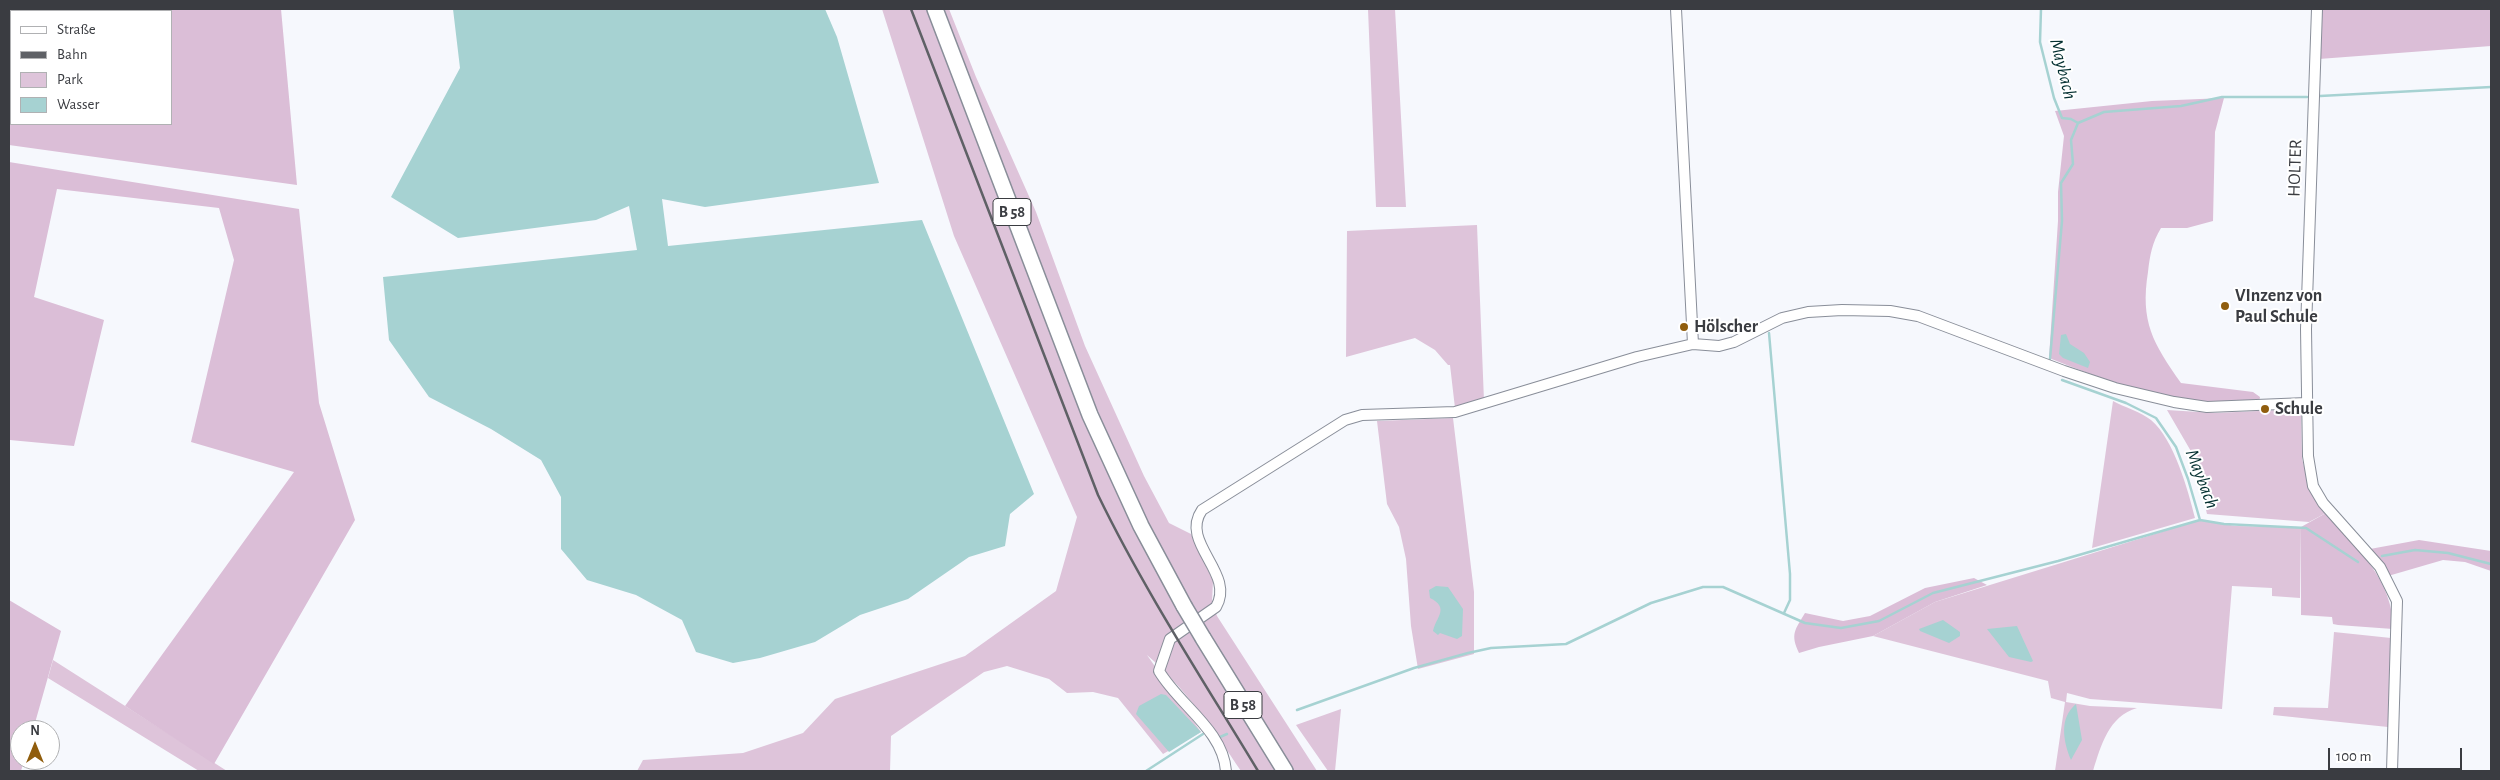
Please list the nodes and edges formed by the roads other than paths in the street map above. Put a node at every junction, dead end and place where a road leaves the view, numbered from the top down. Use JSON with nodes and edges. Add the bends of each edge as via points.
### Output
{"nodes":[{"id":1,"x":935,"y":9,"type":"edge"},
{"id":2,"x":1676,"y":9,"type":"edge"},
{"id":3,"x":2317,"y":9,"type":"edge"},
{"id":4,"x":1693,"y":344,"type":"junction"},
{"id":5,"x":2306,"y":404,"type":"junction"},
{"id":6,"x":1226,"y":771,"type":"edge"},
{"id":7,"x":1285,"y":771,"type":"edge"},
{"id":8,"x":2392,"y":771,"type":"edge"}],
"edges":[{"from":1,"to":7,"type":"main road","number":"B 58","bridge":true,"via":[[1090,415],[1140,526],[1184,606]]},
{"from":2,"to":4,"type":"street"},
{"from":3,"to":5,"type":"street","name":"HOLTER"},
{"from":4,"to":5,"type":"street","via":[[1719,346],[1734,342],[1782,318],[1808,312],[1890,311],[1939,324],[2115,388],[2174,402],[2207,407]]},
{"from":4,"to":6,"type":"street","via":[[1638,357],[1455,412],[1362,415],[1345,420],[1202,510],[1196,518],[1197,537],[1219,582],[1218,603],[1170,638],[1159,671],[1213,738],[1222,754]]},
{"from":5,"to":8,"type":"street","name":"HOLTER","via":[[2313,486],[2323,503],[2380,567],[2397,601]]}]}
